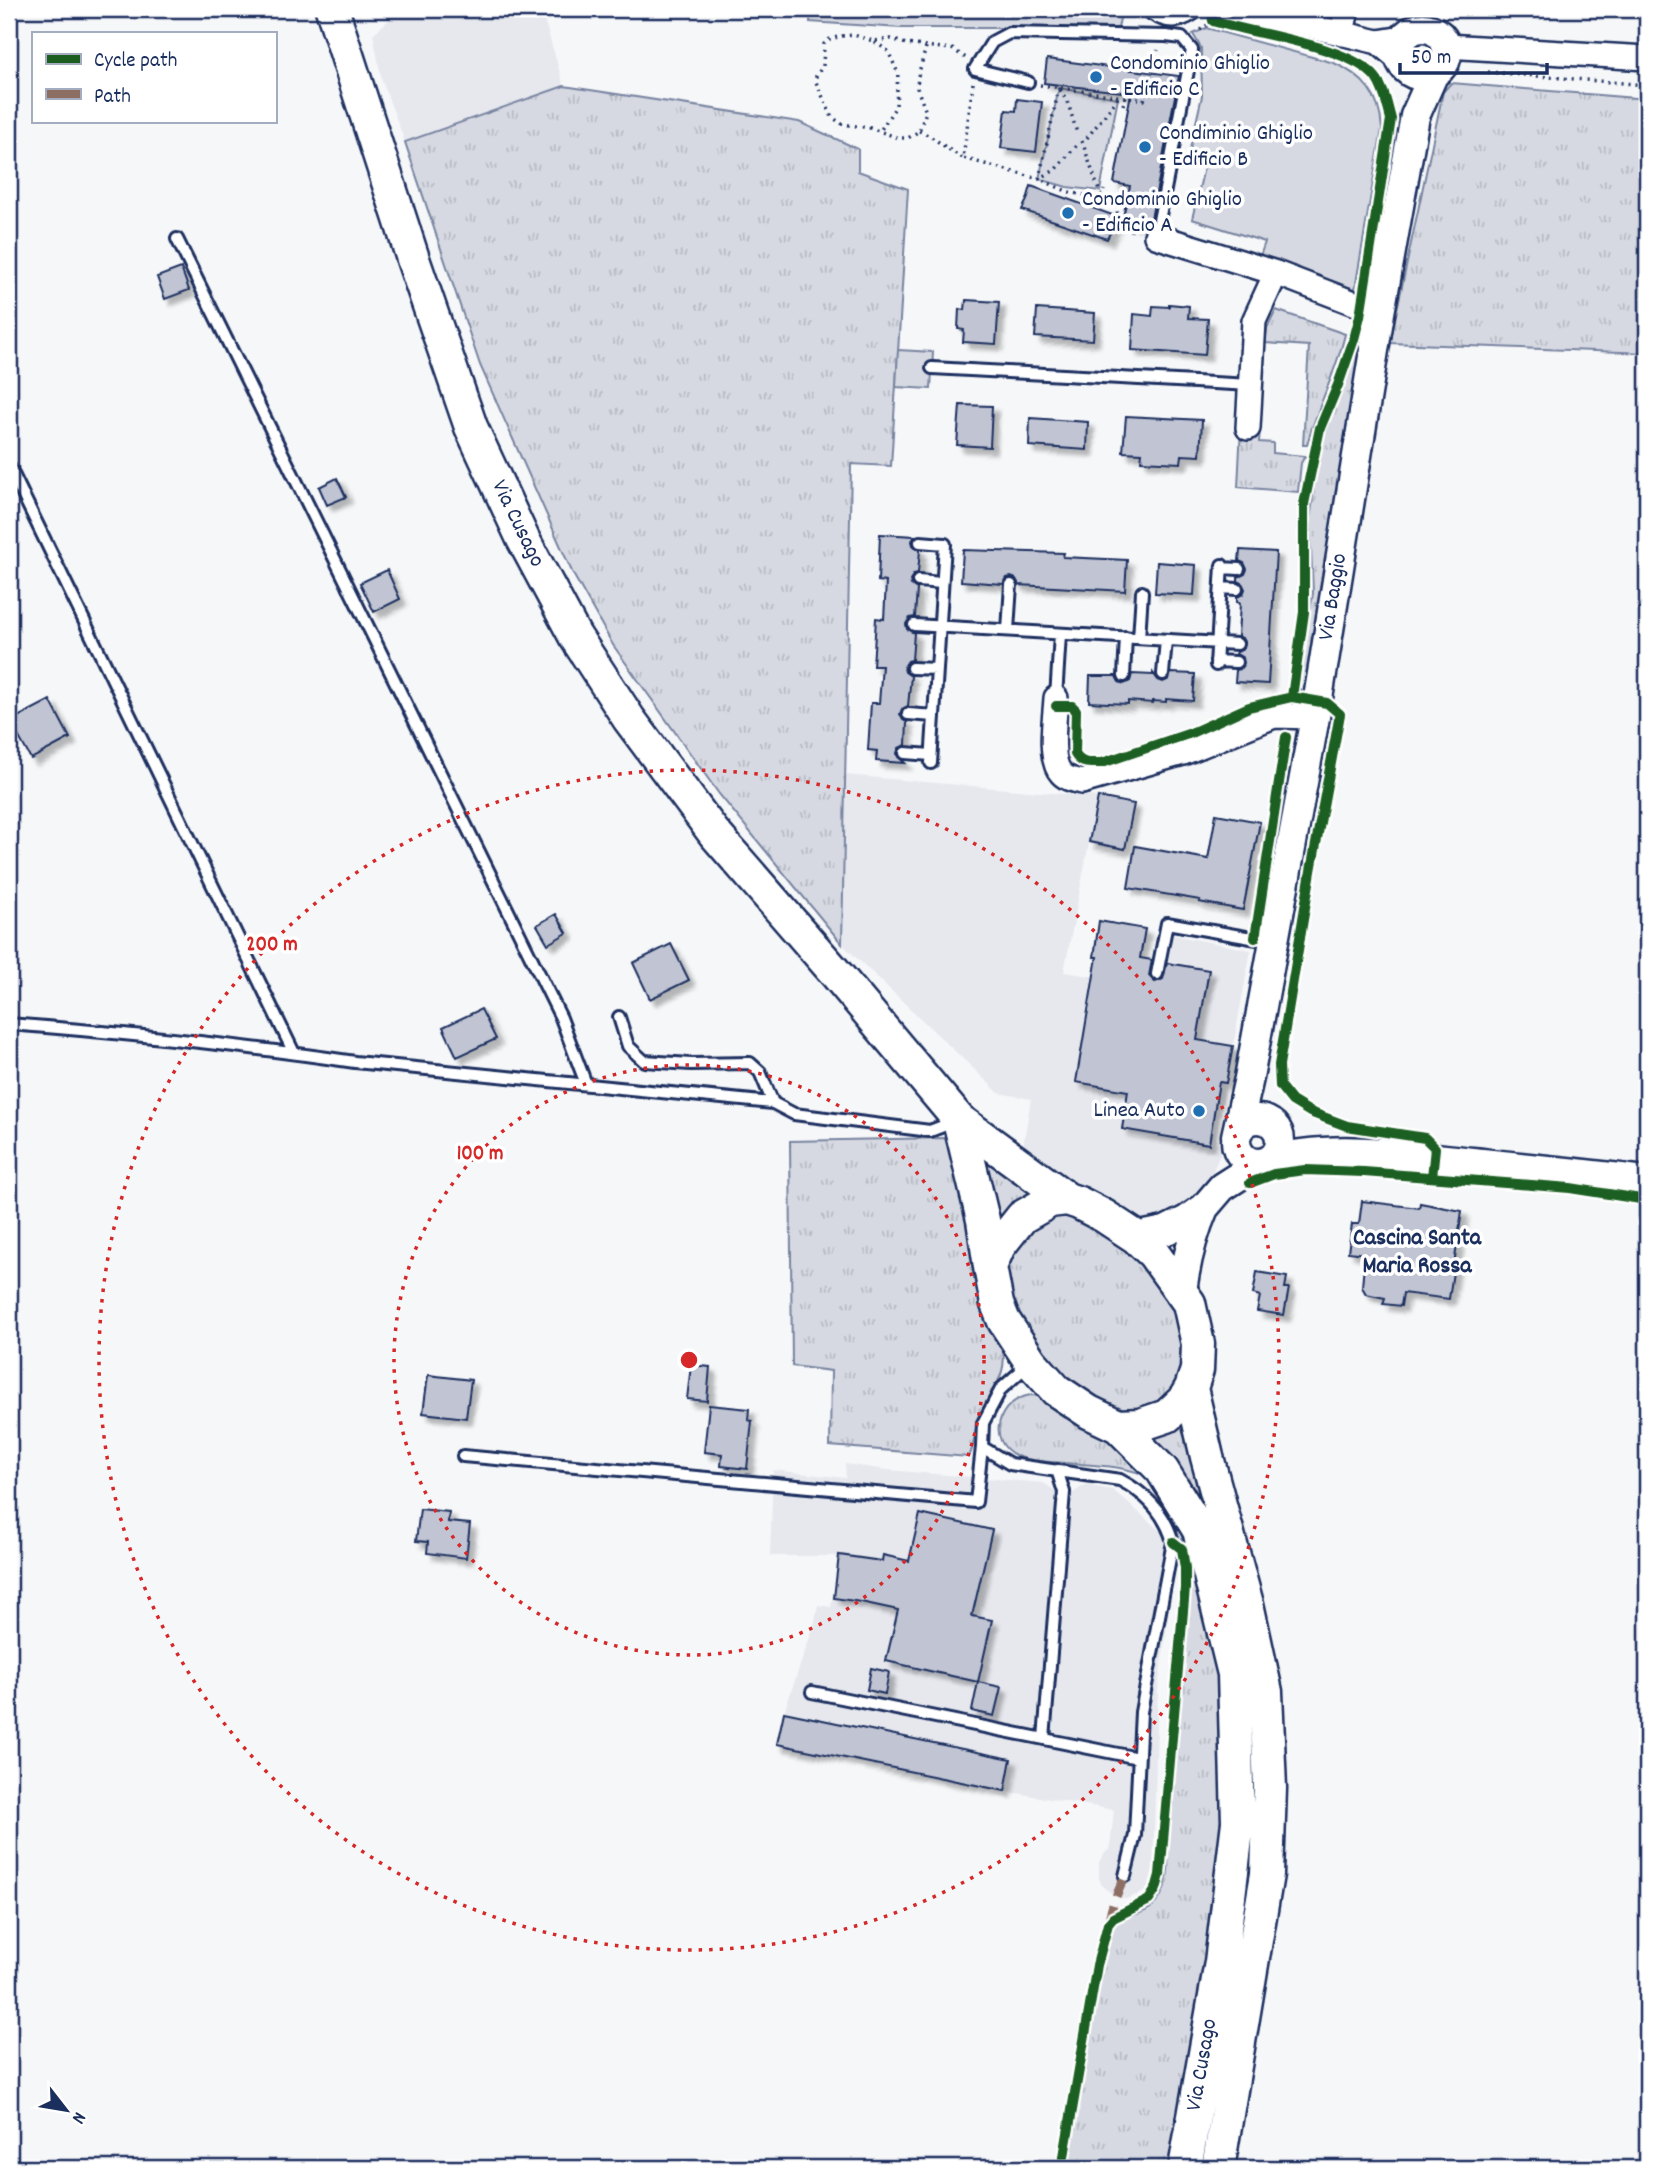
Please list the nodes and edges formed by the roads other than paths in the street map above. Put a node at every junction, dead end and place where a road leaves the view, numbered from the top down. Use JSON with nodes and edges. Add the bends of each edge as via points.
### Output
{"nodes":[{"id":1,"x":332,"y":9,"type":"edge"},
{"id":2,"x":1155,"y":9,"type":"edge"},
{"id":3,"x":1190,"y":9,"type":"edge"},
{"id":4,"x":1239,"y":9,"type":"edge"},
{"id":5,"x":1347,"y":9,"type":"edge"},
{"id":6,"x":1441,"y":9,"type":"edge"},
{"id":7,"x":1342,"y":34,"type":"junction"},
{"id":8,"x":1406,"y":41,"type":"edge"},
{"id":9,"x":1445,"y":43,"type":"junction"},
{"id":10,"x":1647,"y":58,"type":"edge"},
{"id":11,"x":1434,"y":73,"type":"junction"},
{"id":12,"x":1028,"y":82,"type":"road end"},
{"id":13,"x":1415,"y":116,"type":"junction"},
{"id":14,"x":1156,"y":236,"type":"joint"},
{"id":15,"x":177,"y":240,"type":"dead end"},
{"id":16,"x":1276,"y":273,"type":"junction"},
{"id":17,"x":1380,"y":313,"type":"junction"},
{"id":18,"x":932,"y":368,"type":"dead end"},
{"id":19,"x":1251,"y":384,"type":"junction"},
{"id":20,"x":1248,"y":428,"type":"dead end"},
{"id":21,"x":9,"y":466,"type":"edge"},
{"id":22,"x":920,"y":542,"type":"dead end"},
{"id":23,"x":1239,"y":569,"type":"dead end"},
{"id":24,"x":918,"y":581,"type":"dead end"},
{"id":25,"x":942,"y":583,"type":"junction"},
{"id":26,"x":1011,"y":585,"type":"dead end"},
{"id":27,"x":1220,"y":588,"type":"junction"},
{"id":28,"x":1237,"y":589,"type":"dead end"},
{"id":29,"x":1142,"y":592,"type":"dead end"},
{"id":30,"x":914,"y":625,"type":"dead end"},
{"id":31,"x":940,"y":626,"type":"junction"},
{"id":32,"x":1008,"y":630,"type":"junction"},
{"id":33,"x":1060,"y":634,"type":"junction"},
{"id":34,"x":1126,"y":637,"type":"junction"},
{"id":35,"x":1139,"y":638,"type":"junction"},
{"id":36,"x":1166,"y":640,"type":"junction"},
{"id":37,"x":1217,"y":643,"type":"junction"},
{"id":38,"x":1237,"y":644,"type":"dead end"},
{"id":39,"x":1236,"y":662,"type":"dead end"},
{"id":40,"x":912,"y":668,"type":"dead end"},
{"id":41,"x":937,"y":669,"type":"junction"},
{"id":42,"x":1163,"y":674,"type":"dead end"},
{"id":43,"x":1124,"y":676,"type":"dead end"},
{"id":44,"x":1056,"y":698,"type":"joint"},
{"id":45,"x":908,"y":714,"type":"dead end"},
{"id":46,"x":934,"y":716,"type":"junction"},
{"id":47,"x":1315,"y":717,"type":"junction"},
{"id":48,"x":905,"y":753,"type":"dead end"},
{"id":49,"x":1273,"y":942,"type":"junction"},
{"id":50,"x":1157,"y":974,"type":"dead end"},
{"id":51,"x":619,"y":1017,"type":"dead end"},
{"id":52,"x":9,"y":1024,"type":"edge"},
{"id":53,"x":294,"y":1053,"type":"junction"},
{"id":54,"x":1249,"y":1078,"type":"junction"},
{"id":55,"x":586,"y":1084,"type":"junction"},
{"id":56,"x":774,"y":1103,"type":"junction"},
{"id":57,"x":959,"y":1120,"type":"junction"},
{"id":58,"x":1269,"y":1122,"type":"junction"},
{"id":59,"x":1236,"y":1139,"type":"junction"},
{"id":60,"x":1362,"y":1152,"type":"junction"},
{"id":61,"x":1261,"y":1163,"type":"junction"},
{"id":62,"x":1647,"y":1181,"type":"edge"},
{"id":63,"x":1213,"y":1198,"type":"junction"},
{"id":64,"x":1067,"y":1199,"type":"junction"},
{"id":65,"x":1136,"y":1237,"type":"junction"},
{"id":66,"x":990,"y":1267,"type":"junction"},
{"id":67,"x":1182,"y":1291,"type":"junction"},
{"id":68,"x":1031,"y":1362,"type":"junction"},
{"id":69,"x":1191,"y":1388,"type":"junction"},
{"id":70,"x":1118,"y":1426,"type":"junction"},
{"id":71,"x":982,"y":1447,"type":"junction"},
{"id":72,"x":463,"y":1456,"type":"dead end"},
{"id":73,"x":1057,"y":1470,"type":"junction"},
{"id":74,"x":812,"y":1692,"type":"dead end"},
{"id":75,"x":1044,"y":1739,"type":"junction"},
{"id":76,"x":1138,"y":1758,"type":"junction"},
{"id":77,"x":1125,"y":1876,"type":"dead end"},
{"id":78,"x":1236,"y":1963,"type":"junction"},
{"id":79,"x":1185,"y":2168,"type":"edge"},
{"id":80,"x":1219,"y":2168,"type":"edge"}],
"edges":[{"from":1,"to":57,"type":"main road","name":"Via Cusago","via":[[471,427],[575,636],[629,719],[714,833]]},
{"from":2,"to":3,"type":"street","via":[[1166,15]]},
{"from":4,"to":7,"type":"street"},
{"from":5,"to":7,"type":"street"},
{"from":6,"to":9,"type":"street"},
{"from":7,"to":8,"type":"street"},
{"from":8,"to":9,"type":"street","via":[[1431,30]]},
{"from":8,"to":11,"type":"street","via":[[1418,75]]},
{"from":8,"to":13,"type":"street","name":"Via Baggio"},
{"from":9,"to":10,"type":"street"},
{"from":9,"to":11,"type":"street","via":[[1445,62]]},
{"from":11,"to":13,"type":"street","name":"Via Baggio"},
{"from":12,"to":14,"type":"lane","via":[[975,69],[992,42],[1009,33],[1166,36],[1182,38],[1192,50]]},
{"from":13,"to":17,"type":"street","name":"Via Baggio"},
{"from":14,"to":16,"type":"street"},
{"from":15,"to":55,"type":"lane","via":[[555,1006]]},
{"from":16,"to":17,"type":"street"},
{"from":16,"to":19,"type":"street","via":[[1254,321]]},
{"from":17,"to":47,"type":"street","name":"Via Baggio"},
{"from":18,"to":19,"type":"lane"},
{"from":19,"to":20,"type":"street"},
{"from":21,"to":53,"type":"lane"},
{"from":22,"to":25,"type":"lane","via":[[945,544]]},
{"from":23,"to":27,"type":"lane","via":[[1222,566]]},
{"from":24,"to":25,"type":"lane"},
{"from":25,"to":31,"type":"lane"},
{"from":26,"to":32,"type":"lane"},
{"from":27,"to":28,"type":"lane"},
{"from":27,"to":37,"type":"lane"},
{"from":29,"to":35,"type":"lane"},
{"from":30,"to":31,"type":"lane"},
{"from":31,"to":32,"type":"lane"},
{"from":31,"to":41,"type":"lane"},
{"from":32,"to":33,"type":"lane"},
{"from":33,"to":34,"type":"lane"},
{"from":33,"to":44,"type":"lane"},
{"from":34,"to":35,"type":"lane"},
{"from":34,"to":43,"type":"lane"},
{"from":35,"to":36,"type":"lane"},
{"from":36,"to":37,"type":"lane"},
{"from":36,"to":42,"type":"lane"},
{"from":37,"to":38,"type":"lane"},
{"from":37,"to":39,"type":"lane","via":[[1216,663]]},
{"from":40,"to":41,"type":"lane"},
{"from":41,"to":46,"type":"lane"},
{"from":44,"to":47,"type":"street","via":[[1055,762],[1060,772],[1082,782],[1183,753],[1274,716]]},
{"from":45,"to":46,"type":"lane"},
{"from":46,"to":48,"type":"lane","via":[[931,759]]},
{"from":47,"to":49,"type":"street","name":"Via Baggio"},
{"from":49,"to":50,"type":"lane","via":[[1167,923]]},
{"from":49,"to":54,"type":"street","name":"Via Baggio"},
{"from":51,"to":56,"type":"lane","via":[[628,1046],[644,1061],[750,1063],[760,1072]]},
{"from":52,"to":53,"type":"lane"},
{"from":53,"to":55,"type":"lane"},
{"from":54,"to":58,"type":"street"},
{"from":54,"to":59,"type":"street","name":"Via Baggio"},
{"from":55,"to":56,"type":"lane"},
{"from":56,"to":57,"type":"lane","via":[[794,1114],[929,1131]]},
{"from":57,"to":64,"type":"main road"},
{"from":57,"to":66,"type":"main road"},
{"from":58,"to":59,"type":"street","via":[[1247,1122]]},
{"from":58,"to":60,"type":"street","via":[[1305,1139]]},
{"from":58,"to":61,"type":"street","via":[[1279,1133],[1280,1145],[1274,1156]]},
{"from":59,"to":61,"type":"street","via":[[1245,1160]]},
{"from":59,"to":63,"type":"street","name":"Via Baggio"},
{"from":60,"to":61,"type":"street","via":[[1295,1155]]},
{"from":60,"to":62,"type":"street"},
{"from":61,"to":63,"type":"street"},
{"from":63,"to":65,"type":"street","via":[[1187,1220]]},
{"from":63,"to":67,"type":"street","name":"Via Baggio","via":[[1193,1233]]},
{"from":64,"to":65,"type":"main road"},
{"from":64,"to":66,"type":"main road","via":[[1050,1201],[1022,1217],[999,1246]]},
{"from":65,"to":67,"type":"main road"},
{"from":66,"to":68,"type":"main road","via":[[1004,1321]]},
{"from":67,"to":69,"type":"main road","via":[[1198,1344]]},
{"from":68,"to":70,"type":"main road","via":[[1071,1402]]},
{"from":68,"to":71,"type":"lane","via":[[1001,1389],[984,1423]]},
{"from":69,"to":70,"type":"main road","via":[[1167,1416]]},
{"from":69,"to":78,"type":"main road","via":[[1266,1692],[1267,1874]]},
{"from":70,"to":78,"type":"main road","via":[[1162,1470],[1199,1530],[1234,1674]]},
{"from":71,"to":72,"type":"lane","via":[[976,1502]]},
{"from":71,"to":73,"type":"lane","via":[[1010,1464]]},
{"from":73,"to":75,"type":"lane","via":[[1064,1492]]},
{"from":73,"to":76,"type":"lane","via":[[1120,1480],[1159,1511],[1169,1527],[1173,1542]]},
{"from":74,"to":75,"type":"lane"},
{"from":75,"to":76,"type":"lane"},
{"from":76,"to":77,"type":"lane","via":[[1135,1835]]},
{"from":78,"to":79,"type":"main road","name":"Via Cusago"},
{"from":78,"to":80,"type":"main road","name":"Via Cusago"}]}
